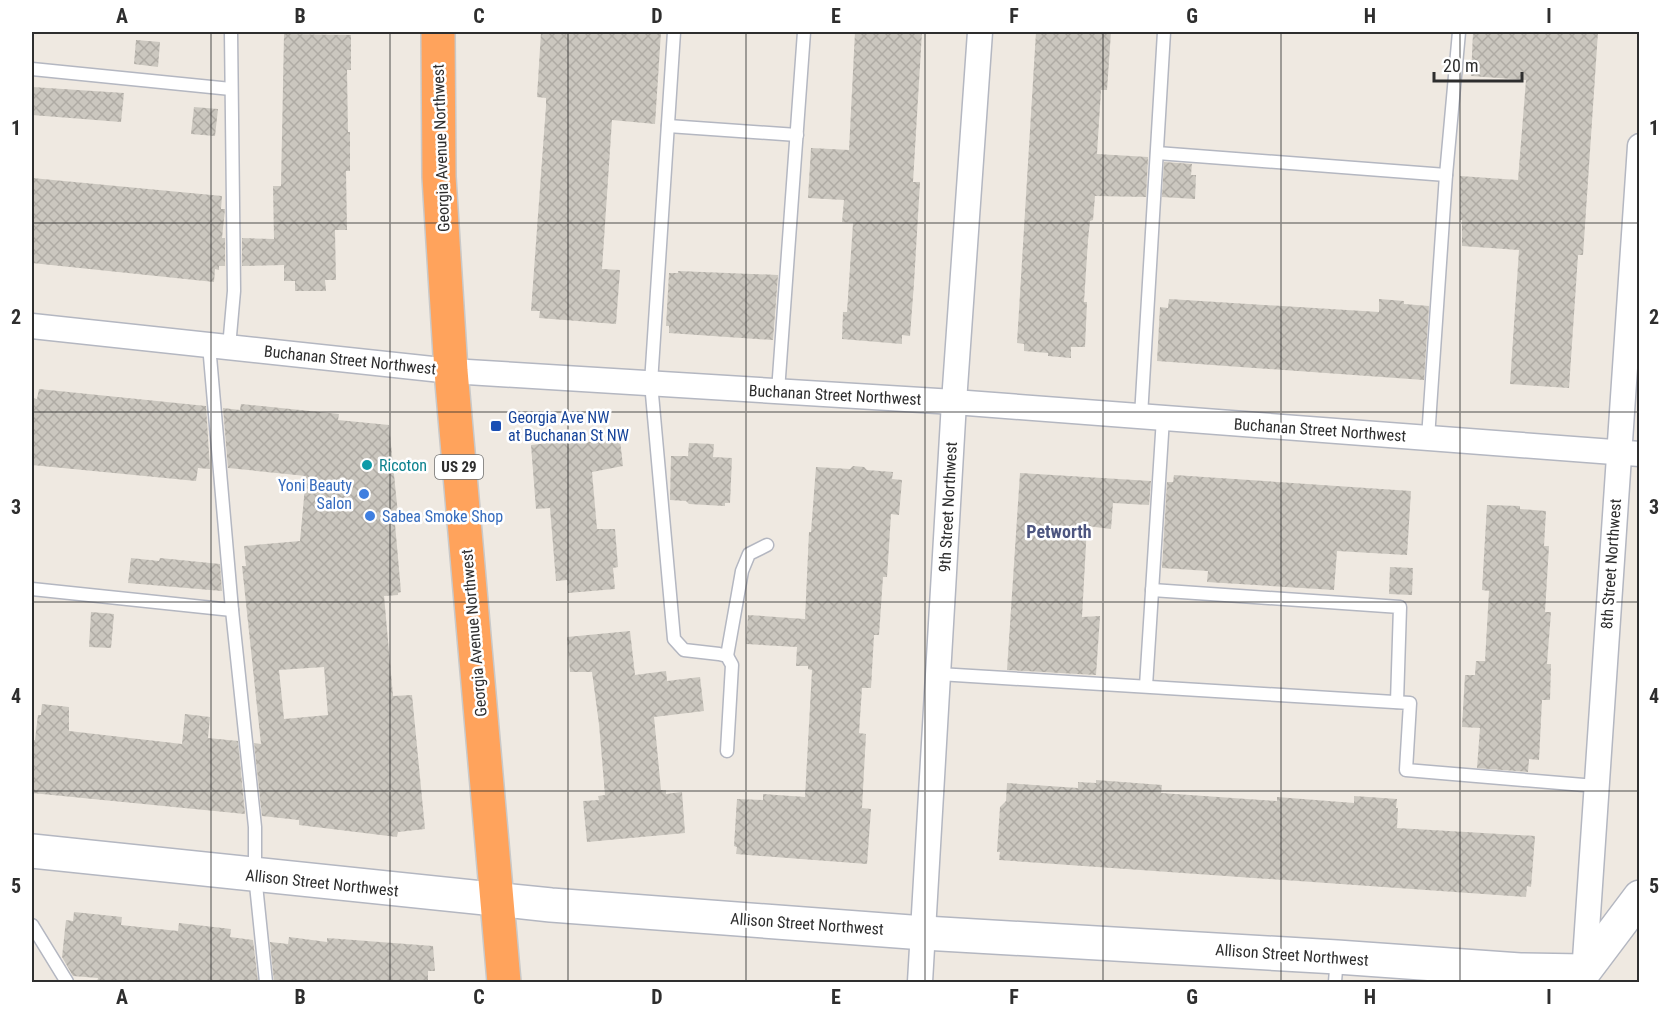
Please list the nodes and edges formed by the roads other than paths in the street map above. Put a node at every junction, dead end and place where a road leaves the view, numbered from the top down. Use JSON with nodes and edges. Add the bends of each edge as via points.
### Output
{"nodes":[{"id":1,"x":231,"y":32,"type":"edge"},
{"id":2,"x":438,"y":32,"type":"edge"},
{"id":3,"x":675,"y":32,"type":"edge"},
{"id":4,"x":804,"y":32,"type":"edge"},
{"id":5,"x":980,"y":32,"type":"edge"},
{"id":6,"x":1164,"y":32,"type":"edge"},
{"id":7,"x":1459,"y":32,"type":"edge"},
{"id":8,"x":32,"y":69,"type":"edge"},
{"id":9,"x":231,"y":89,"type":"junction"},
{"id":10,"x":668,"y":126,"type":"junction"},
{"id":11,"x":797,"y":135,"type":"junction"},
{"id":12,"x":1640,"y":146,"type":"edge"},
{"id":13,"x":1157,"y":153,"type":"junction"},
{"id":14,"x":1446,"y":175,"type":"junction"},
{"id":15,"x":32,"y":326,"type":"edge"},
{"id":16,"x":219,"y":346,"type":"junction"},
{"id":17,"x":451,"y":371,"type":"junction"},
{"id":18,"x":651,"y":383,"type":"junction"},
{"id":19,"x":778,"y":391,"type":"junction"},
{"id":20,"x":954,"y":402,"type":"junction"},
{"id":21,"x":1152,"y":417,"type":"junction"},
{"id":22,"x":1428,"y":438,"type":"junction"},
{"id":23,"x":1629,"y":453,"type":"edge"},
{"id":24,"x":767,"y":545,"type":"dead end"},
{"id":25,"x":32,"y":588,"type":"edge"},
{"id":26,"x":1152,"y":590,"type":"junction"},
{"id":27,"x":232,"y":610,"type":"junction"},
{"id":28,"x":727,"y":656,"type":"junction"},
{"id":29,"x":939,"y":674,"type":"junction"},
{"id":30,"x":1146,"y":686,"type":"junction"},
{"id":31,"x":1397,"y":702,"type":"junction"},
{"id":32,"x":727,"y":751,"type":"dead end"},
{"id":33,"x":1596,"y":786,"type":"junction"},
{"id":34,"x":32,"y":852,"type":"edge"},
{"id":35,"x":255,"y":875,"type":"junction"},
{"id":36,"x":1640,"y":897,"type":"edge"},
{"id":37,"x":497,"y":901,"type":"junction"},
{"id":38,"x":32,"y":925,"type":"edge"},
{"id":39,"x":924,"y":933,"type":"junction"},
{"id":40,"x":1336,"y":970,"type":"edge"},
{"id":41,"x":1581,"y":979,"type":"edge"},
{"id":42,"x":67,"y":982,"type":"edge"},
{"id":43,"x":266,"y":982,"type":"edge"},
{"id":44,"x":504,"y":982,"type":"edge"},
{"id":45,"x":920,"y":982,"type":"edge"}],
"edges":[{"from":1,"to":9,"type":"lane"},
{"from":2,"to":17,"type":"highway","name":"Georgia Avenue Northwest","number":"US 29","via":[[439,177]]},
{"from":3,"to":10,"type":"lane"},
{"from":4,"to":11,"type":"lane"},
{"from":5,"to":20,"type":"street","name":"9th Street Northwest"},
{"from":6,"to":13,"type":"lane"},
{"from":7,"to":14,"type":"lane"},
{"from":8,"to":9,"type":"lane"},
{"from":9,"to":16,"type":"lane","via":[[234,291]]},
{"from":10,"to":11,"type":"lane"},
{"from":10,"to":18,"type":"lane"},
{"from":11,"to":19,"type":"lane"},
{"from":12,"to":23,"type":"street","name":"8th Street Northwest"},
{"from":13,"to":14,"type":"lane"},
{"from":13,"to":21,"type":"lane"},
{"from":14,"to":22,"type":"lane"},
{"from":15,"to":16,"type":"street","name":"Buchanan Street Northwest"},
{"from":16,"to":17,"type":"street","name":"Buchanan Street Northwest"},
{"from":16,"to":27,"type":"lane"},
{"from":17,"to":18,"type":"street","name":"Buchanan Street Northwest"},
{"from":17,"to":37,"type":"highway","name":"Georgia Avenue Northwest","number":"US 29"},
{"from":18,"to":19,"type":"street","name":"Buchanan Street Northwest"},
{"from":18,"to":28,"type":"lane","via":[[675,639],[684,650]]},
{"from":19,"to":20,"type":"street","name":"Buchanan Street Northwest"},
{"from":20,"to":21,"type":"street","name":"Buchanan Street Northwest"},
{"from":20,"to":29,"type":"street","name":"9th Street Northwest"},
{"from":21,"to":22,"type":"street","name":"Buchanan Street Northwest"},
{"from":21,"to":26,"type":"lane"},
{"from":22,"to":23,"type":"street","name":"Buchanan Street Northwest"},
{"from":23,"to":33,"type":"street","name":"8th Street Northwest"},
{"from":24,"to":28,"type":"lane","via":[[749,554],[742,571]]},
{"from":25,"to":27,"type":"lane"},
{"from":26,"to":30,"type":"lane"},
{"from":26,"to":31,"type":"lane","via":[[1400,607]]},
{"from":27,"to":35,"type":"lane","via":[[255,826]]},
{"from":28,"to":32,"type":"lane","via":[[732,665]]},
{"from":29,"to":30,"type":"lane"},
{"from":29,"to":39,"type":"street","name":"9th Street Northwest"},
{"from":30,"to":31,"type":"lane"},
{"from":31,"to":33,"type":"lane","via":[[1410,702],[1406,770]]},
{"from":33,"to":41,"type":"street","name":"8th Street Northwest"},
{"from":34,"to":35,"type":"street","name":"Allison Street Northwest"},
{"from":35,"to":37,"type":"street","name":"Allison Street Northwest"},
{"from":35,"to":43,"type":"lane"},
{"from":36,"to":41,"type":"street"},
{"from":37,"to":39,"type":"street","name":"Allison Street Northwest"},
{"from":37,"to":44,"type":"highway","name":"Georgia Avenue Northwest","number":"US 29"},
{"from":38,"to":42,"type":"lane"},
{"from":39,"to":40,"type":"street","name":"Allison Street Northwest"},
{"from":39,"to":45,"type":"street","name":"9th Street Northwest"},
{"from":40,"to":41,"type":"street","name":"Allison Street Northwest","via":[[1520,970]]}]}
